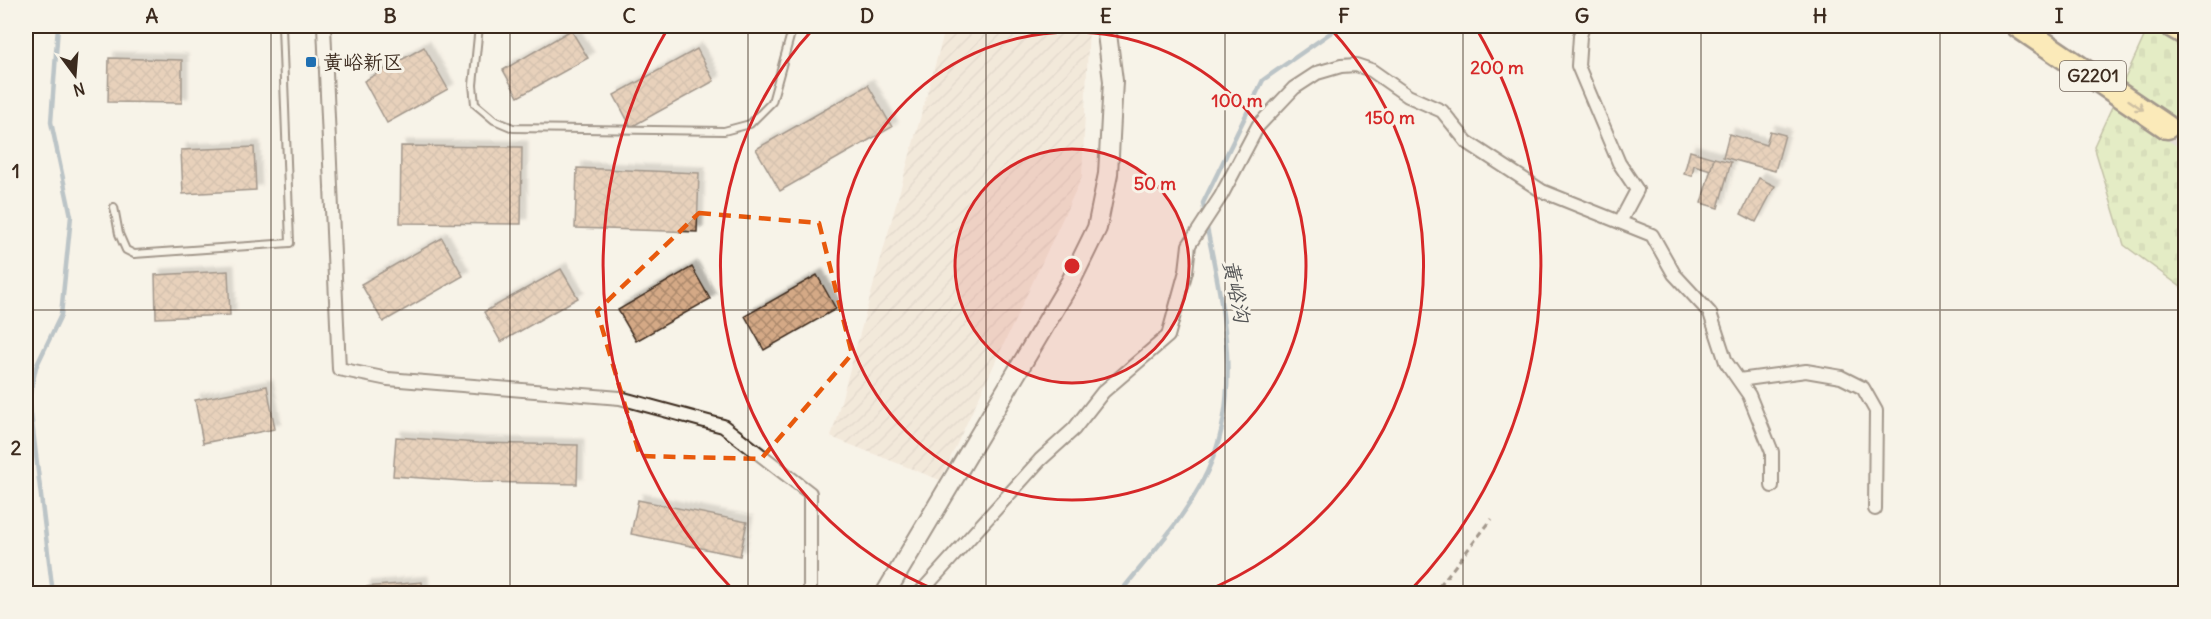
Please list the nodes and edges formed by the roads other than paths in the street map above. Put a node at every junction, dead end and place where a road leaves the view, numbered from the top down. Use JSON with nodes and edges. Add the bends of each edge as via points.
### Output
{"nodes":[{"id":1,"x":282,"y":26,"type":"edge"},
{"id":2,"x":324,"y":26,"type":"edge"},
{"id":3,"x":479,"y":26,"type":"edge"},
{"id":4,"x":793,"y":26,"type":"edge"},
{"id":5,"x":1106,"y":26,"type":"edge"},
{"id":6,"x":1583,"y":26,"type":"edge"},
{"id":7,"x":2018,"y":26,"type":"edge"},
{"id":8,"x":2172,"y":26,"type":"edge"},
{"id":9,"x":2186,"y":34,"type":"edge"},
{"id":10,"x":2168,"y":126,"type":"tunnel mouth"},
{"id":11,"x":114,"y":207,"type":"dead end"},
{"id":12,"x":1620,"y":222,"type":"junction"},
{"id":13,"x":1739,"y":380,"type":"junction"},
{"id":14,"x":1772,"y":486,"type":"dead end"},
{"id":15,"x":1875,"y":509,"type":"dead end"},
{"id":16,"x":810,"y":594,"type":"edge"},
{"id":17,"x":885,"y":594,"type":"edge"},
{"id":18,"x":920,"y":594,"type":"edge"}],
"edges":[{"from":1,"to":11,"type":"lane","via":[[290,243],[134,254],[126,250],[119,234]]},
{"from":2,"to":16,"type":"street","via":[[339,369],[388,379],[620,398],[723,426],[810,494]]},
{"from":3,"to":4,"type":"lane","via":[[472,85],[475,104],[494,120],[513,128],[724,131],[750,124],[771,102]]},
{"from":5,"to":17,"type":"main road","via":[[1113,81],[1108,174],[1097,228],[1071,281]]},
{"from":6,"to":12,"type":"street","via":[[1578,66],[1619,163],[1636,190]]},
{"from":7,"to":10,"type":"highway","number":"G2201","one_way":true},
{"from":8,"to":9,"type":"highway"},
{"from":12,"to":13,"type":"street","via":[[1652,235],[1674,274],[1710,313],[1726,362]]},
{"from":12,"to":18,"type":"street","via":[[1542,191],[1467,142],[1442,111],[1408,96],[1371,70],[1356,65],[1317,73],[1294,88],[1258,126],[1221,196],[1189,245],[1168,336],[1103,392],[1074,429],[1040,460]]},
{"from":13,"to":14,"type":"street","via":[[1772,452]]},
{"from":13,"to":15,"type":"street","via":[[1806,371],[1840,377],[1863,388],[1876,411]]}]}
